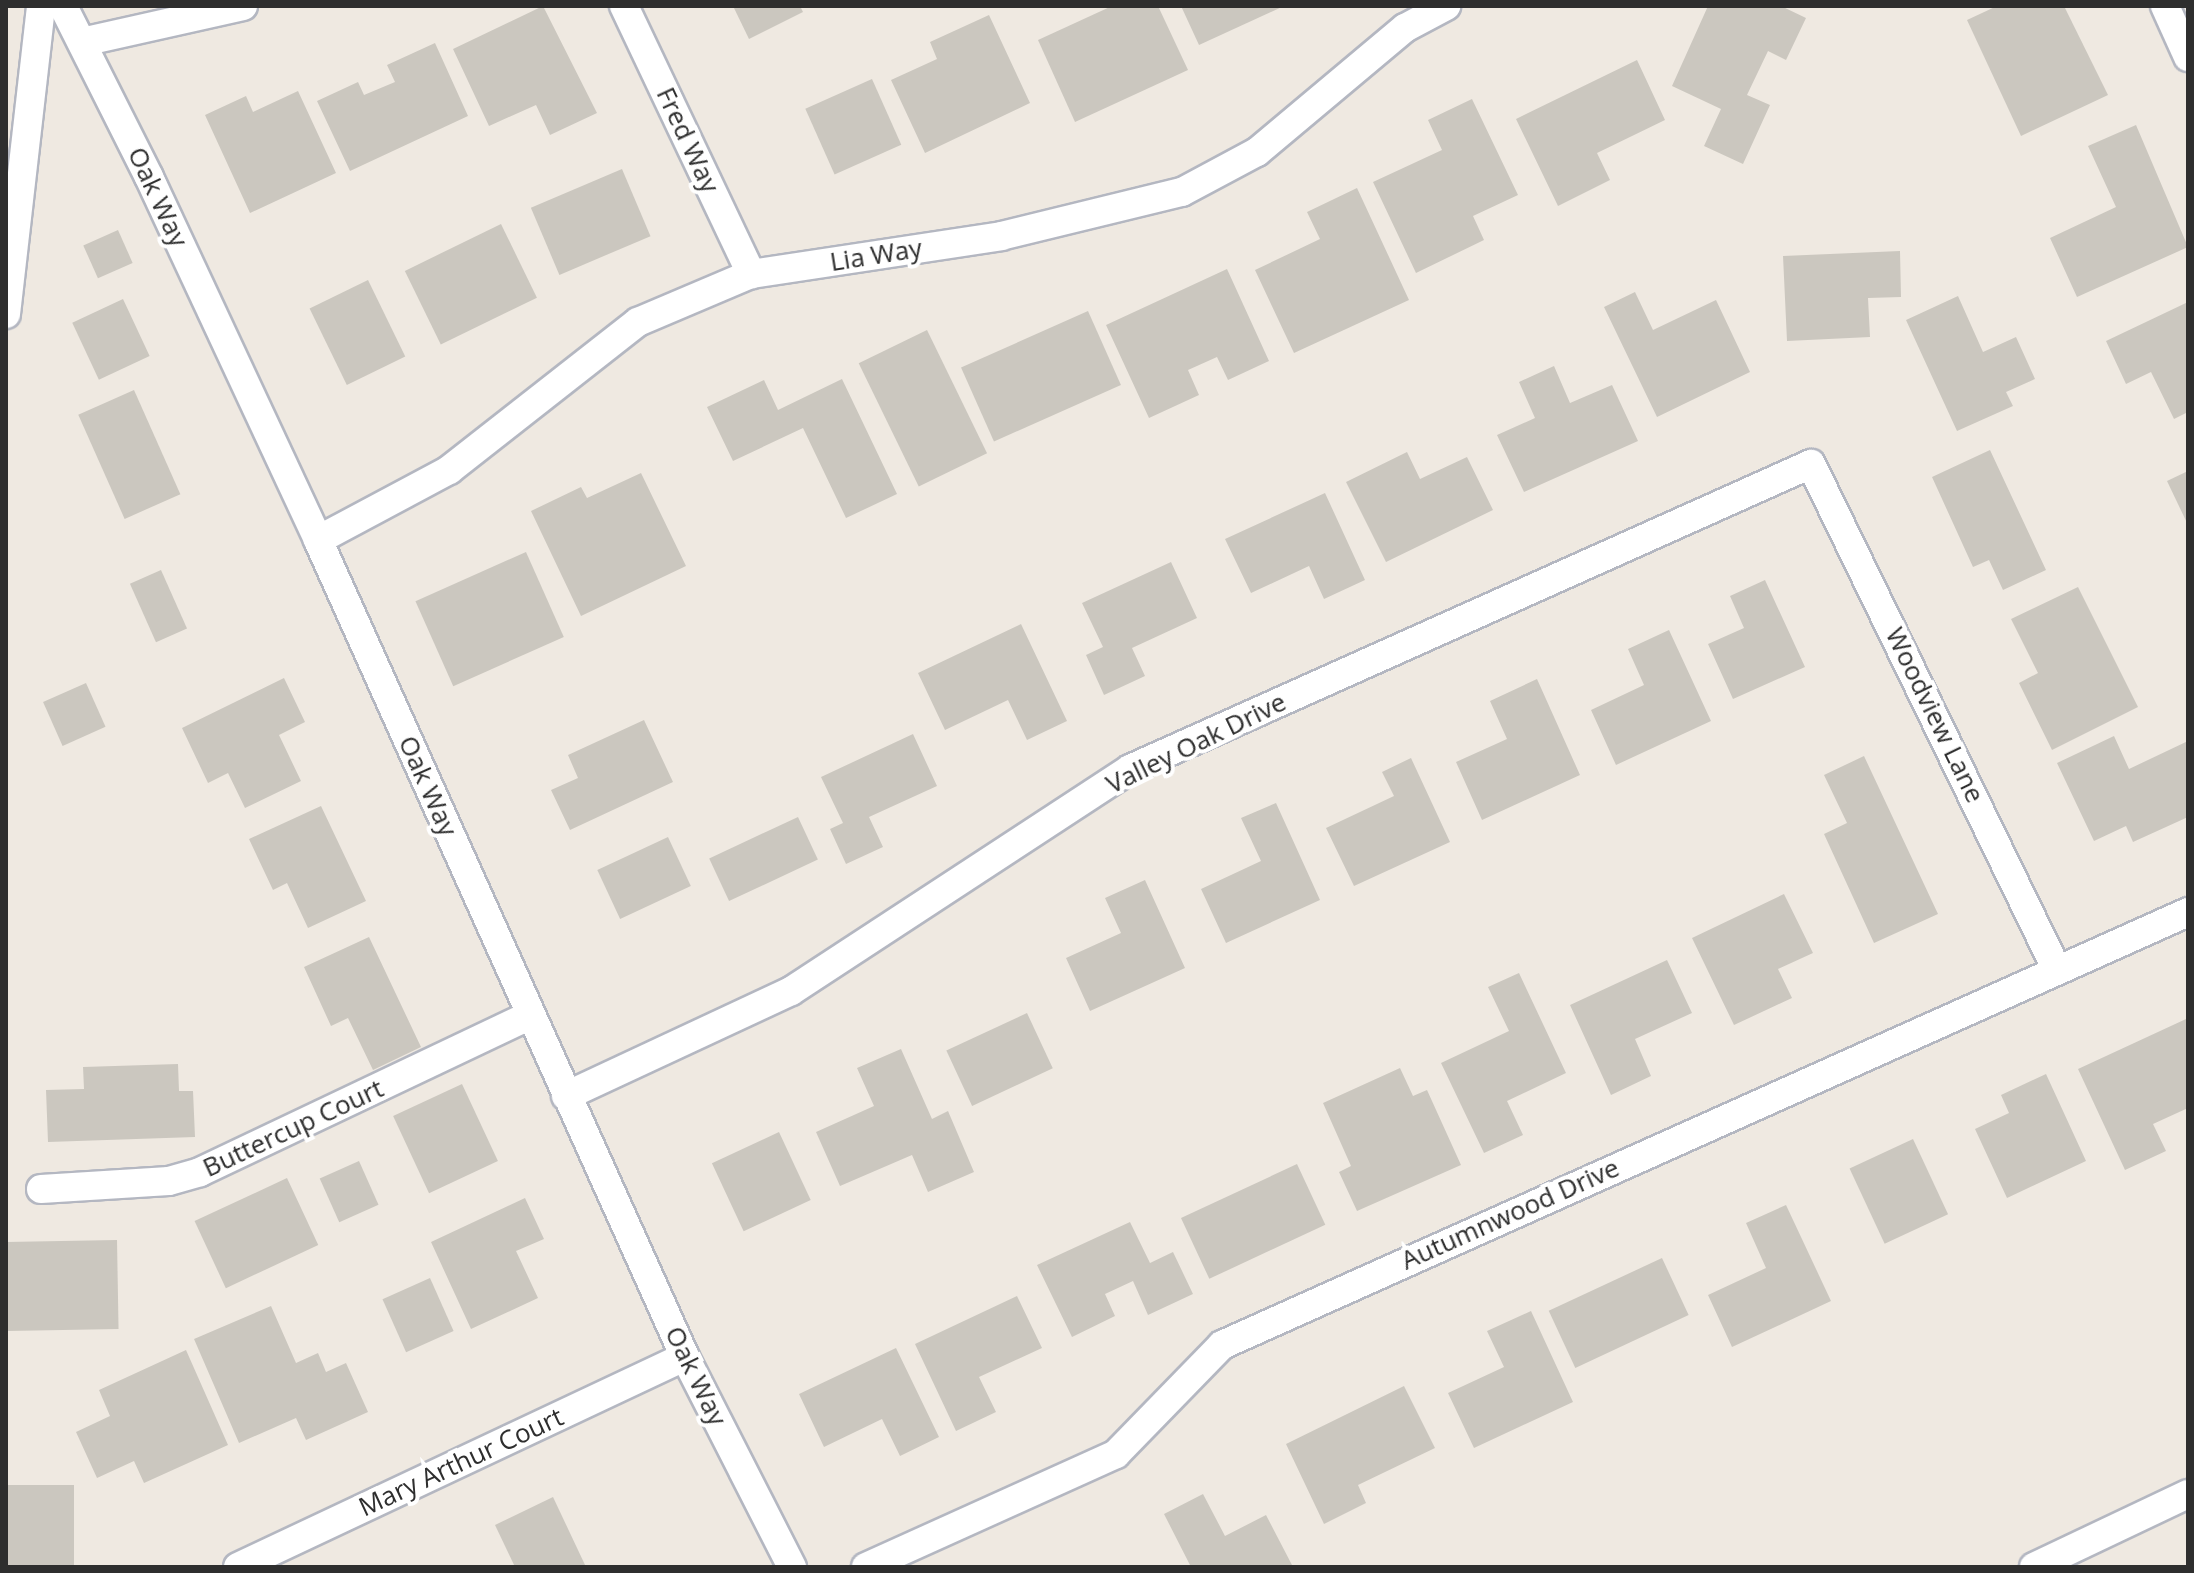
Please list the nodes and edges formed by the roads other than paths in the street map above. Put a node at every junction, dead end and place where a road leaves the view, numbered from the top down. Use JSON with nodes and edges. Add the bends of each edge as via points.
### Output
{"nodes":[{"id":1,"x":41,"y":6,"type":"edge"},
{"id":2,"x":63,"y":6,"type":"edge"},
{"id":3,"x":243,"y":6,"type":"edge"},
{"id":4,"x":624,"y":6,"type":"edge"},
{"id":5,"x":1446,"y":6,"type":"edge"},
{"id":6,"x":2165,"y":6,"type":"edge"},
{"id":7,"x":82,"y":42,"type":"junction"},
{"id":8,"x":2188,"y":57,"type":"edge"},
{"id":9,"x":751,"y":274,"type":"junction"},
{"id":10,"x":6,"y":314,"type":"edge"},
{"id":11,"x":1811,"y":464,"type":"joint"},
{"id":12,"x":318,"y":540,"type":"junction"},
{"id":13,"x":2188,"y":912,"type":"edge"},
{"id":14,"x":2056,"y":968,"type":"junction"},
{"id":15,"x":531,"y":1015,"type":"junction"},
{"id":16,"x":566,"y":1096,"type":"junction"},
{"id":17,"x":41,"y":1189,"type":"dead end"},
{"id":18,"x":685,"y":1357,"type":"junction"},
{"id":19,"x":2188,"y":1494,"type":"edge"},
{"id":20,"x":238,"y":1567,"type":"edge"},
{"id":21,"x":792,"y":1567,"type":"edge"},
{"id":22,"x":866,"y":1567,"type":"edge"},
{"id":23,"x":2034,"y":1567,"type":"edge"}],
"edges":[{"from":1,"to":10,"type":"street"},
{"from":2,"to":7,"type":"street","name":"Oak Way"},
{"from":3,"to":7,"type":"street"},
{"from":4,"to":9,"type":"street","name":"Fred Way"},
{"from":5,"to":9,"type":"street","name":"Lia Way","via":[[1405,28],[1257,152],[1182,192],[1001,236]]},
{"from":6,"to":8,"type":"street"},
{"from":7,"to":12,"type":"street","name":"Oak Way"},
{"from":9,"to":12,"type":"street","name":"Lia Way","via":[[638,322],[449,470]]},
{"from":11,"to":14,"type":"street","name":"Woodview Lane"},
{"from":11,"to":16,"type":"street","name":"Valley Oak Drive","via":[[1130,769],[791,991]]},
{"from":12,"to":15,"type":"street","name":"Oak Way"},
{"from":13,"to":14,"type":"street","name":"Autumnwood Drive"},
{"from":14,"to":22,"type":"street","name":"Autumnwood Drive","via":[[1222,1345],[1116,1454]]},
{"from":15,"to":16,"type":"street","name":"Oak Way"},
{"from":15,"to":17,"type":"street","name":"Buttercup Court","via":[[200,1172],[169,1181]]},
{"from":16,"to":18,"type":"street","name":"Oak Way"},
{"from":18,"to":20,"type":"street","name":"Mary Arthur Court"},
{"from":18,"to":21,"type":"street","name":"Oak Way"},
{"from":19,"to":23,"type":"street"}]}
